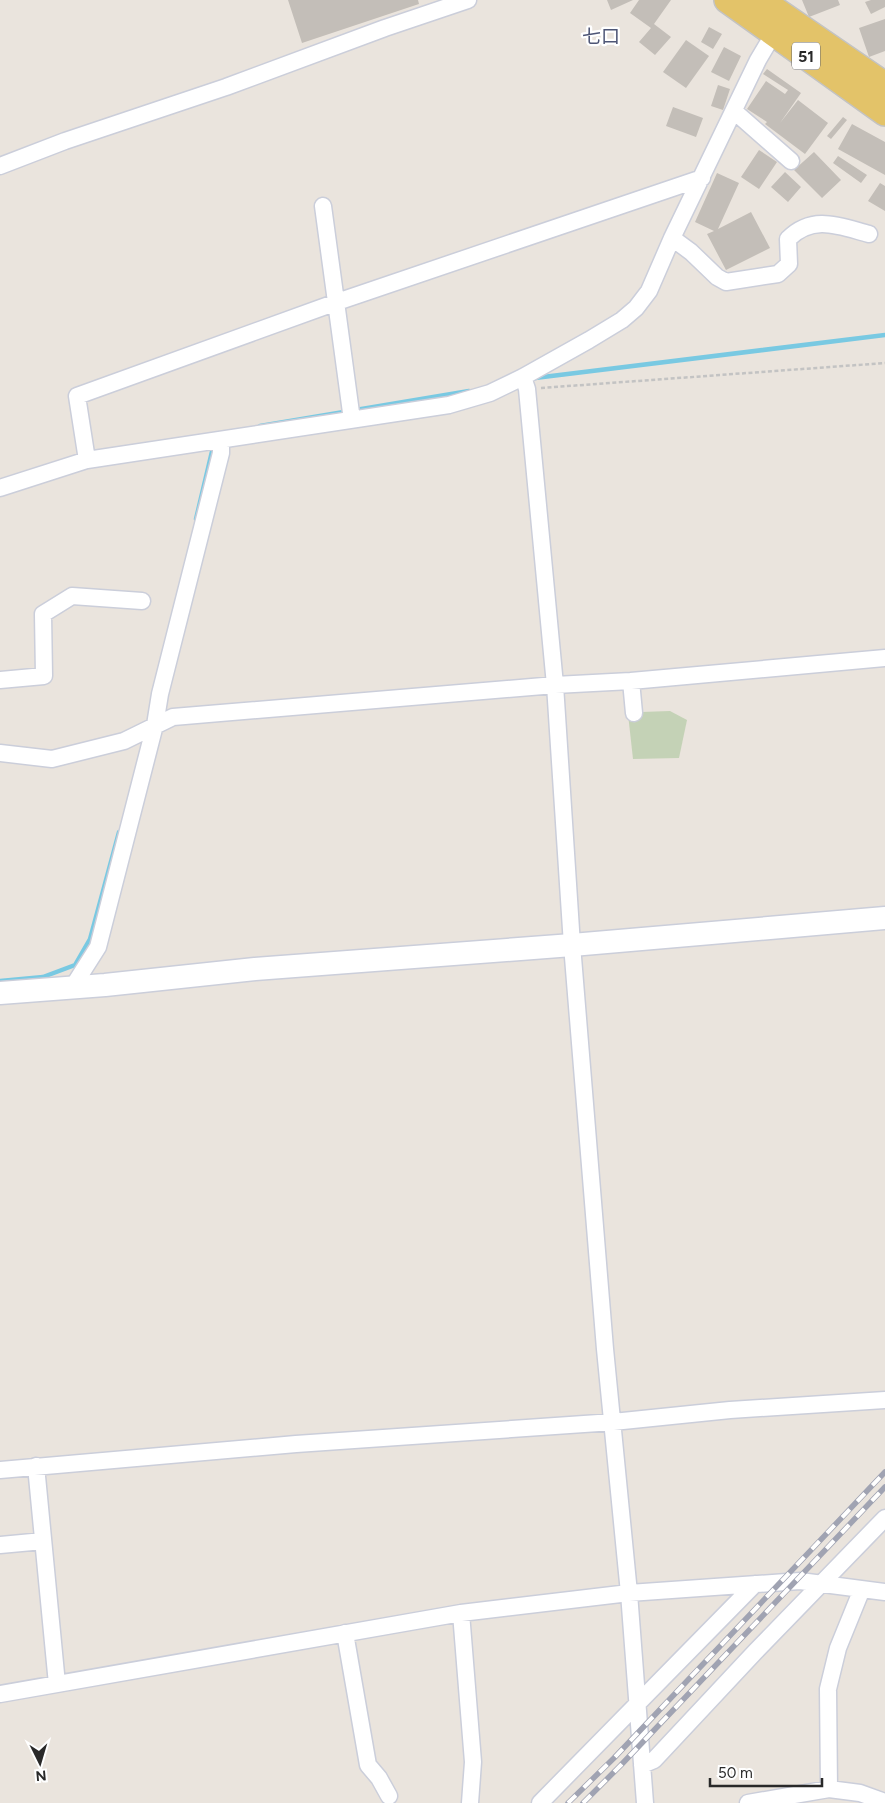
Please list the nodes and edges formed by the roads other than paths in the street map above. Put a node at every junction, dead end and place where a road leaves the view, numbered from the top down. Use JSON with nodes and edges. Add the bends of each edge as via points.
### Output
{"nodes":[{"id":1,"x":468,"y":0,"type":"edge"},
{"id":2,"x":727,"y":0,"type":"edge"},
{"id":3,"x":761,"y":0,"type":"edge"},
{"id":4,"x":774,"y":33,"type":"junction"},
{"id":5,"x":885,"y":85,"type":"edge"},
{"id":6,"x":734,"y":112,"type":"junction"},
{"id":7,"x":885,"y":113,"type":"edge"},
{"id":8,"x":791,"y":161,"type":"dead end"},
{"id":9,"x":0,"y":166,"type":"edge"},
{"id":10,"x":702,"y":178,"type":"junction"},
{"id":11,"x":323,"y":206,"type":"dead end"},
{"id":12,"x":869,"y":234,"type":"dead end"},
{"id":13,"x":672,"y":238,"type":"junction"},
{"id":14,"x":337,"y":302,"type":"junction"},
{"id":15,"x":525,"y":383,"type":"junction"},
{"id":16,"x":352,"y":420,"type":"junction"},
{"id":17,"x":221,"y":441,"type":"junction"},
{"id":18,"x":87,"y":460,"type":"junction"},
{"id":19,"x":0,"y":488,"type":"edge"},
{"id":20,"x":142,"y":601,"type":"dead end"},
{"id":21,"x":885,"y":658,"type":"edge"},
{"id":22,"x":0,"y":680,"type":"edge"},
{"id":23,"x":631,"y":681,"type":"junction"},
{"id":24,"x":555,"y":685,"type":"junction"},
{"id":25,"x":634,"y":713,"type":"dead end"},
{"id":26,"x":155,"y":725,"type":"junction"},
{"id":27,"x":0,"y":753,"type":"edge"},
{"id":28,"x":885,"y":918,"type":"edge"},
{"id":29,"x":572,"y":945,"type":"junction"},
{"id":30,"x":72,"y":988,"type":"junction"},
{"id":31,"x":0,"y":993,"type":"edge"},
{"id":32,"x":885,"y":1400,"type":"edge"},
{"id":33,"x":613,"y":1422,"type":"junction"},
{"id":34,"x":36,"y":1466,"type":"junction"},
{"id":35,"x":0,"y":1470,"type":"edge"},
{"id":36,"x":885,"y":1518,"type":"edge"},
{"id":37,"x":44,"y":1542,"type":"junction"},
{"id":38,"x":0,"y":1545,"type":"edge"},
{"id":39,"x":755,"y":1584,"type":"junction"},
{"id":40,"x":821,"y":1584,"type":"junction"},
{"id":41,"x":862,"y":1589,"type":"junction"},
{"id":42,"x":885,"y":1592,"type":"edge"},
{"id":43,"x":629,"y":1593,"type":"junction"},
{"id":44,"x":461,"y":1613,"type":"junction"},
{"id":45,"x":345,"y":1633,"type":"junction"},
{"id":46,"x":57,"y":1684,"type":"junction"},
{"id":47,"x":0,"y":1694,"type":"edge"},
{"id":48,"x":638,"y":1705,"type":"junction"},
{"id":49,"x":642,"y":1765,"type":"junction"},
{"id":50,"x":828,"y":1789,"type":"junction"},
{"id":51,"x":389,"y":1796,"type":"dead end"},
{"id":52,"x":800,"y":1798,"type":"edge"},
{"id":53,"x":885,"y":1802,"type":"edge"},
{"id":54,"x":470,"y":1803,"type":"edge"},
{"id":55,"x":540,"y":1803,"type":"edge"},
{"id":56,"x":645,"y":1803,"type":"edge"},
{"id":57,"x":748,"y":1803,"type":"edge"}],
"edges":[{"from":1,"to":9,"type":"street"},
{"from":2,"to":4,"type":"main road","number":"51"},
{"from":3,"to":5,"type":"main road","number":"51"},
{"from":4,"to":6,"type":"street"},
{"from":4,"to":7,"type":"main road","number":"51"},
{"from":6,"to":8,"type":"street"},
{"from":6,"to":10,"type":"street"},
{"from":10,"to":13,"type":"street"},
{"from":10,"to":14,"type":"street"},
{"from":11,"to":14,"type":"street"},
{"from":12,"to":13,"type":"street","via":[[837,225],[816,224],[798,229],[788,239],[789,264],[778,274],[726,282]]},
{"from":13,"to":15,"type":"street","via":[[649,291],[636,308]]},
{"from":14,"to":16,"type":"street"},
{"from":14,"to":18,"type":"street","via":[[77,396]]},
{"from":15,"to":16,"type":"street","via":[[449,406]]},
{"from":15,"to":24,"type":"street"},
{"from":16,"to":17,"type":"street"},
{"from":17,"to":18,"type":"street"},
{"from":17,"to":26,"type":"street","via":[[221,453]]},
{"from":18,"to":19,"type":"street"},
{"from":20,"to":22,"type":"street","via":[[72,596],[43,614],[44,676]]},
{"from":21,"to":23,"type":"street"},
{"from":23,"to":24,"type":"street"},
{"from":23,"to":25,"type":"street"},
{"from":24,"to":26,"type":"street","via":[[173,717]]},
{"from":24,"to":29,"type":"street"},
{"from":26,"to":27,"type":"street","via":[[124,741],[52,759]]},
{"from":26,"to":30,"type":"street","via":[[98,946]]},
{"from":28,"to":29,"type":"street"},
{"from":29,"to":30,"type":"street","via":[[255,968]]},
{"from":29,"to":33,"type":"street"},
{"from":30,"to":31,"type":"street"},
{"from":32,"to":33,"type":"street","via":[[730,1410]]},
{"from":33,"to":34,"type":"street"},
{"from":33,"to":43,"type":"street"},
{"from":34,"to":35,"type":"street"},
{"from":34,"to":37,"type":"street"},
{"from":36,"to":40,"type":"street"},
{"from":37,"to":38,"type":"street"},
{"from":37,"to":46,"type":"street"},
{"from":39,"to":40,"type":"street"},
{"from":39,"to":43,"type":"street"},
{"from":39,"to":48,"type":"street"},
{"from":40,"to":41,"type":"street"},
{"from":40,"to":49,"type":"street","via":[[654,1760]]},
{"from":41,"to":42,"type":"street"},
{"from":41,"to":50,"type":"street","via":[[838,1648],[828,1689]]},
{"from":43,"to":44,"type":"street"},
{"from":43,"to":48,"type":"street"},
{"from":44,"to":45,"type":"street"},
{"from":44,"to":54,"type":"street","via":[[473,1762]]},
{"from":45,"to":46,"type":"street"},
{"from":45,"to":51,"type":"street","via":[[368,1765]]},
{"from":46,"to":47,"type":"street"},
{"from":48,"to":49,"type":"street"},
{"from":48,"to":55,"type":"street"},
{"from":49,"to":56,"type":"street"},
{"from":50,"to":52,"type":"street"},
{"from":50,"to":53,"type":"street","via":[[860,1793]]},
{"from":52,"to":57,"type":"street"}]}
